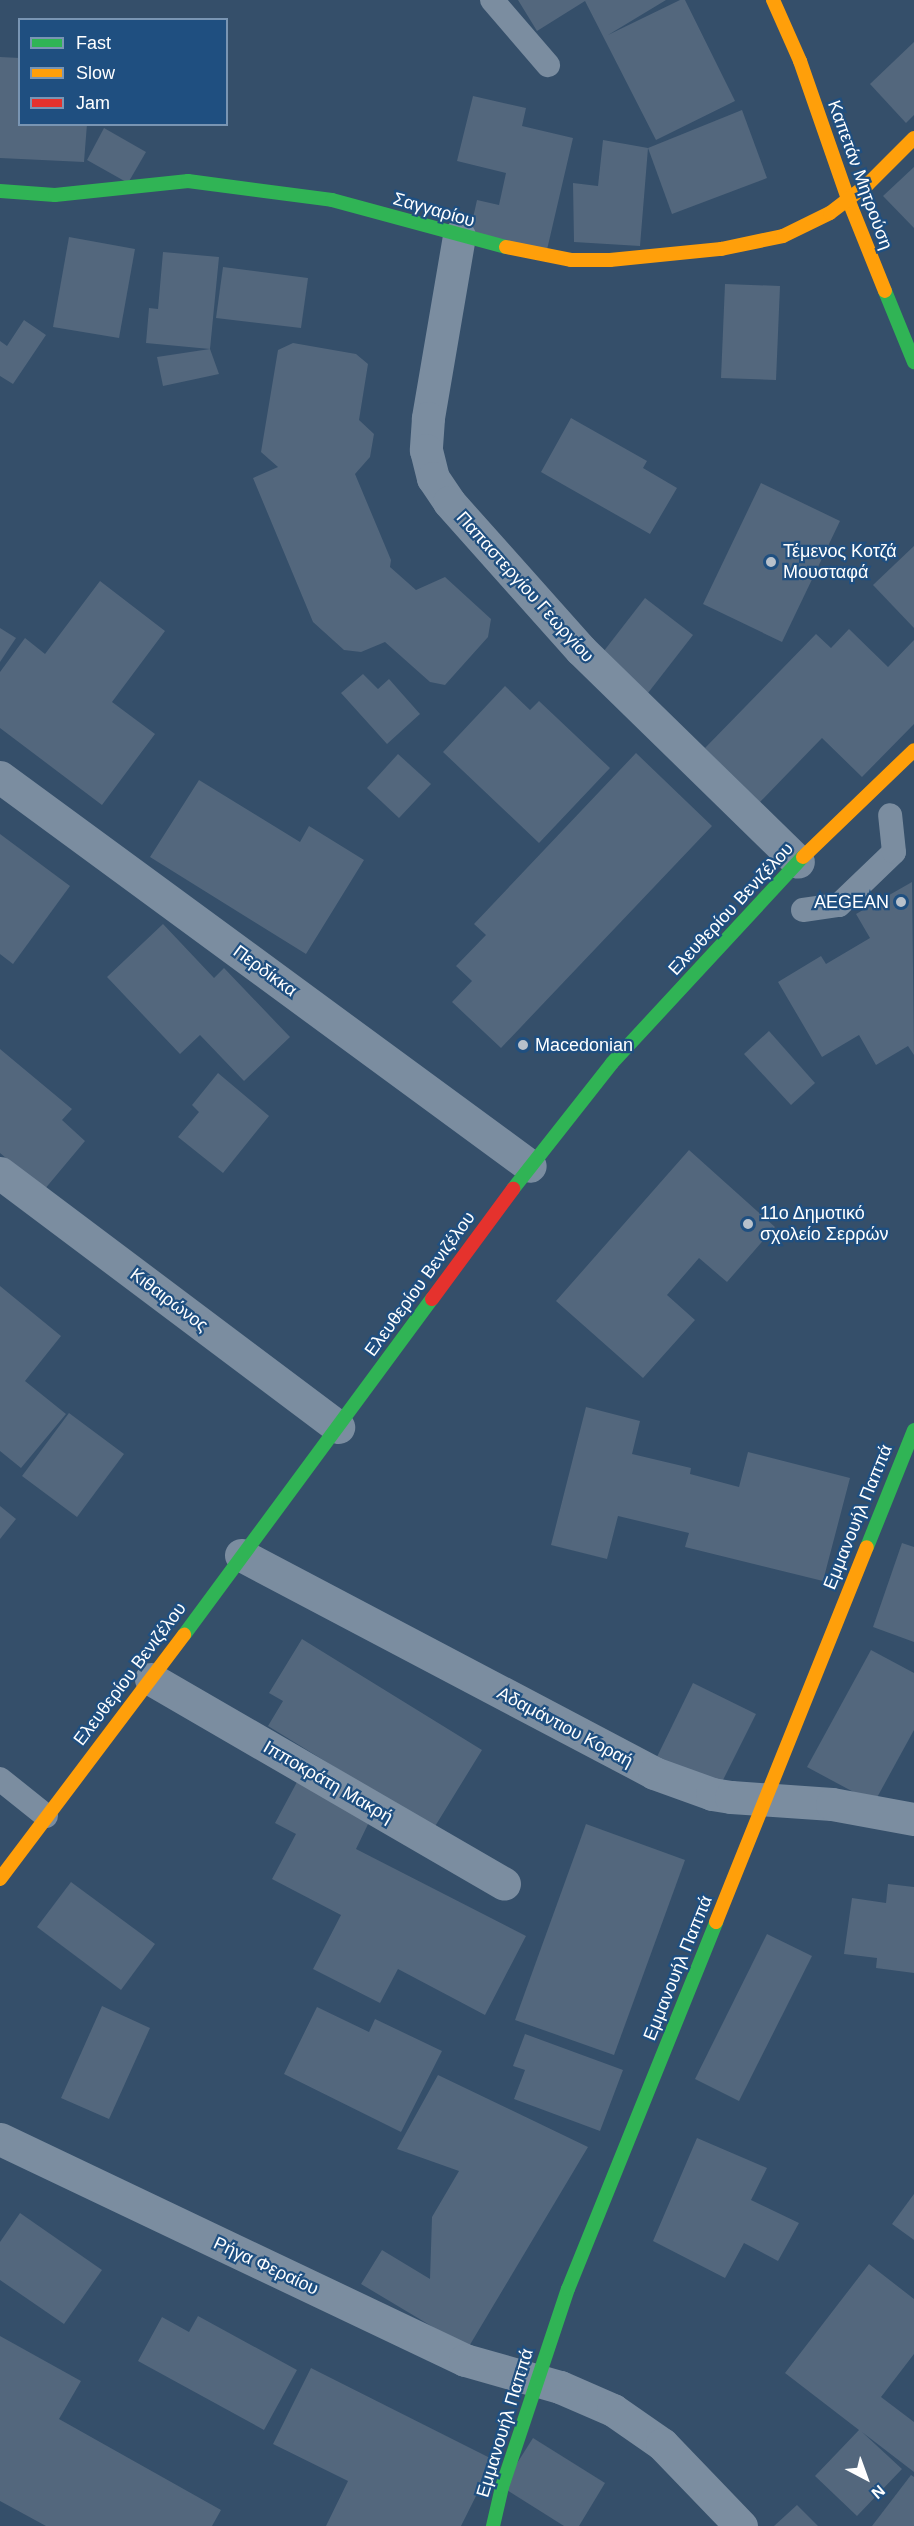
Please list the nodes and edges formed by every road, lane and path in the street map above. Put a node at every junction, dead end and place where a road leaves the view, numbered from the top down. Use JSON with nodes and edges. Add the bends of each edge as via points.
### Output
{"nodes":[{"id":1,"x":492,"y":0,"type":"edge"},
{"id":2,"x":773,"y":0,"type":"edge"},
{"id":3,"x":548,"y":65,"type":"dead end"},
{"id":4,"x":914,"y":138,"type":"edge"},
{"id":5,"x":0,"y":191,"type":"edge"},
{"id":6,"x":848,"y":199,"type":"junction"},
{"id":7,"x":459,"y":236,"type":"junction"},
{"id":8,"x":914,"y":362,"type":"edge"},
{"id":9,"x":914,"y":750,"type":"edge"},
{"id":10,"x":0,"y":777,"type":"edge"},
{"id":11,"x":890,"y":816,"type":"dead end"},
{"id":12,"x":798,"y":862,"type":"junction"},
{"id":13,"x":803,"y":910,"type":"dead end"},
{"id":14,"x":530,"y":1166,"type":"junction"},
{"id":15,"x":0,"y":1173,"type":"edge"},
{"id":16,"x":338,"y":1427,"type":"junction"},
{"id":17,"x":914,"y":1430,"type":"edge"},
{"id":18,"x":241,"y":1556,"type":"junction"},
{"id":19,"x":151,"y":1679,"type":"junction"},
{"id":20,"x":0,"y":1779,"type":"edge"},
{"id":21,"x":767,"y":1799,"type":"junction"},
{"id":22,"x":46,"y":1816,"type":"junction"},
{"id":23,"x":914,"y":1819,"type":"edge"},
{"id":24,"x":0,"y":1879,"type":"edge"},
{"id":25,"x":504,"y":1884,"type":"dead end"},
{"id":26,"x":0,"y":2139,"type":"edge"},
{"id":27,"x":537,"y":2380,"type":"junction"},
{"id":28,"x":494,"y":2526,"type":"edge"},
{"id":29,"x":741,"y":2526,"type":"edge"}],
"edges":[{"from":1,"to":3,"type":"lane"},
{"from":2,"to":6,"type":"street","name":"Καπετάν Μητρούση","via":[[817,106]]},
{"from":4,"to":6,"type":"street","name":"Σαγγαρίου"},
{"from":5,"to":7,"type":"street","name":"Σαγγαρίου","via":[[55,195],[188,181],[332,200]]},
{"from":6,"to":7,"type":"street","name":"Σαγγαρίου","via":[[783,236],[659,256],[571,260]]},
{"from":6,"to":8,"type":"street","name":"Καπετάν Μητρούση"},
{"from":7,"to":12,"type":"street","name":"Παπαστεργίου Γεωργίου","via":[[428,418],[426,450],[433,478],[448,502],[580,650]]},
{"from":9,"to":12,"type":"street","name":"Ελευθερίου Βενιζέλου"},
{"from":10,"to":14,"type":"street","name":"Περδίκκα"},
{"from":11,"to":13,"type":"lane","via":[[894,852],[839,905]]},
{"from":12,"to":14,"type":"street","name":"Ελευθερίου Βενιζέλου","via":[[618,1056]]},
{"from":14,"to":16,"type":"street","name":"Ελευθερίου Βενιζέλου"},
{"from":15,"to":16,"type":"street","name":"Κιθαιρώνος"},
{"from":16,"to":18,"type":"street","name":"Ελευθερίου Βενιζέλου"},
{"from":17,"to":21,"type":"street","name":"Εμμανουήλ Παππά"},
{"from":18,"to":19,"type":"street","name":"Ελευθερίου Βενιζέλου"},
{"from":18,"to":21,"type":"street","name":"Αδαμάντιου Κοραή","via":[[654,1773],[712,1794]]},
{"from":19,"to":22,"type":"street","name":"Ελευθερίου Βενιζέλου"},
{"from":19,"to":25,"type":"street","name":"Ιπποκράτη Μακρή"},
{"from":20,"to":22,"type":"lane"},
{"from":21,"to":23,"type":"street","name":"Αδαμάντιου Κοραή","via":[[832,1804]]},
{"from":21,"to":27,"type":"street","name":"Εμμανουήλ Παππά","via":[[621,2153]]},
{"from":22,"to":24,"type":"street","name":"Ελευθερίου Βενιζέλου"},
{"from":26,"to":27,"type":"street","name":"Ρήγα Φεραίου","via":[[465,2360]]},
{"from":27,"to":28,"type":"street","name":"Εμμανουήλ Παππά","via":[[502,2487]]},
{"from":27,"to":29,"type":"street","name":"Ρήγα Φεραίου","via":[[584,2396],[640,2427],[662,2444]]}]}
